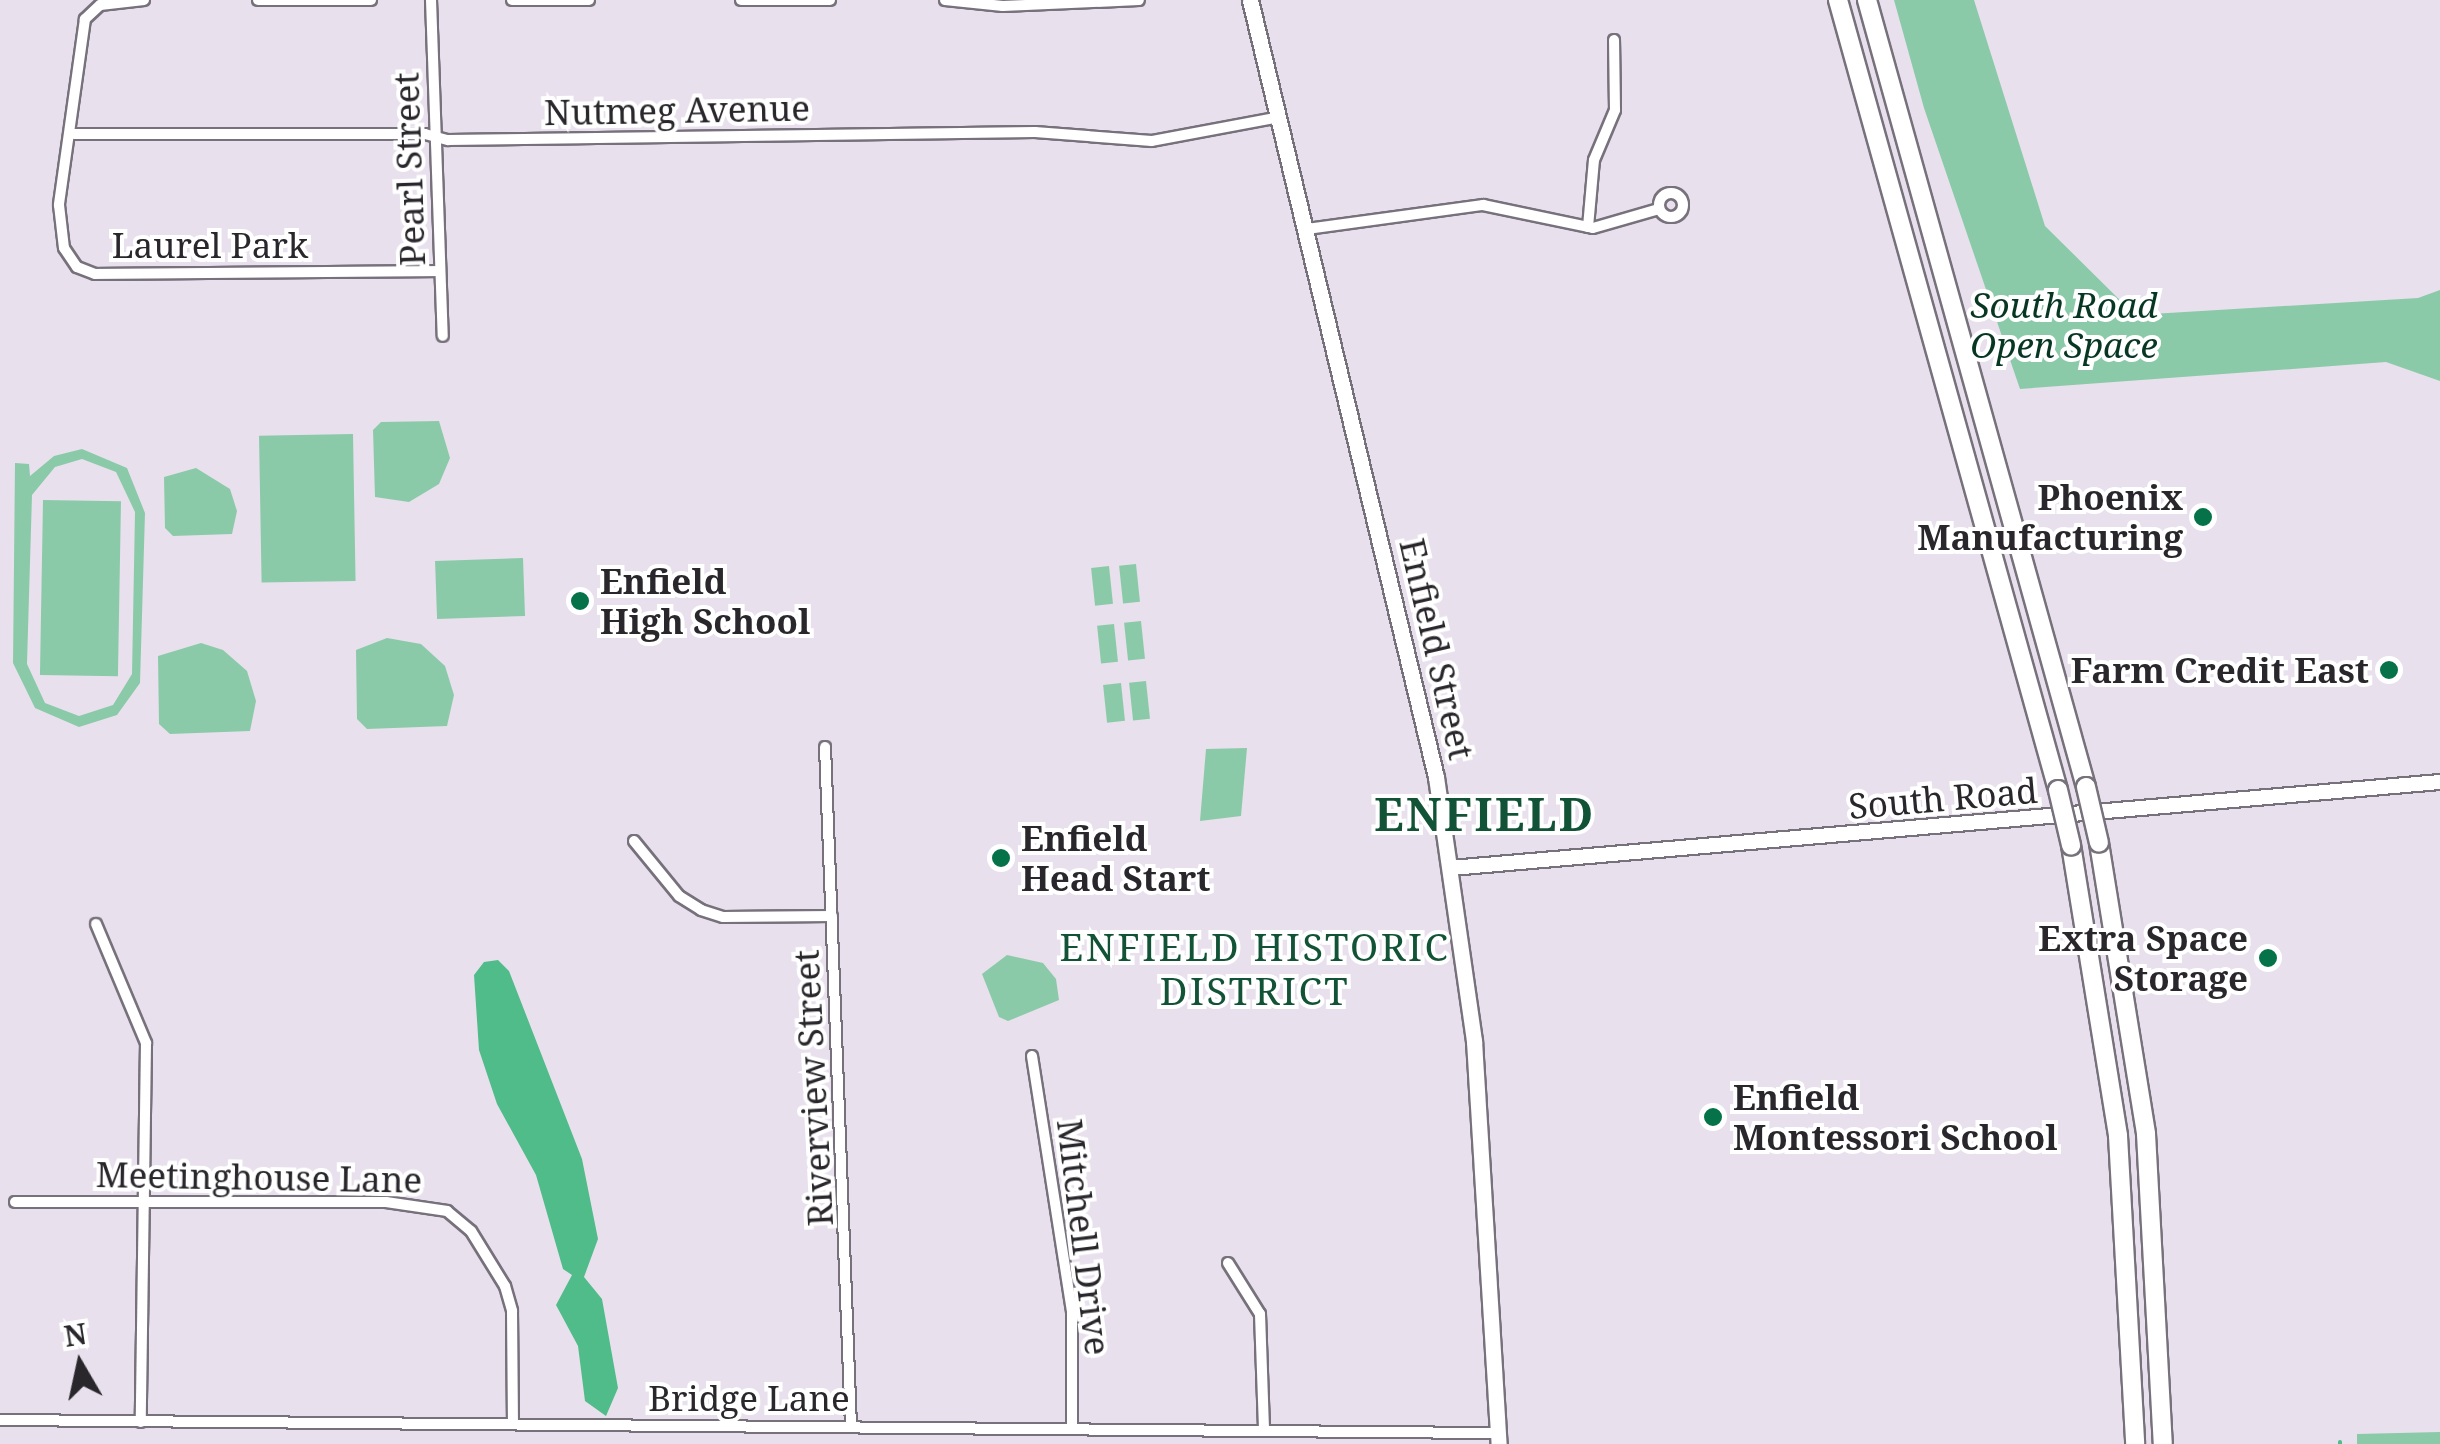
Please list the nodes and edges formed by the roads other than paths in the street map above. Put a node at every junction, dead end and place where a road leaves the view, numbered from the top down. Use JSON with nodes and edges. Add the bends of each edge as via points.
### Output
{"nodes":[{"id":1,"x":144,"y":0,"type":"edge"},
{"id":2,"x":258,"y":0,"type":"edge"},
{"id":3,"x":371,"y":0,"type":"edge"},
{"id":4,"x":430,"y":0,"type":"edge"},
{"id":5,"x":512,"y":0,"type":"edge"},
{"id":6,"x":588,"y":0,"type":"edge"},
{"id":7,"x":741,"y":0,"type":"edge"},
{"id":8,"x":830,"y":0,"type":"edge"},
{"id":9,"x":945,"y":0,"type":"edge"},
{"id":10,"x":1139,"y":0,"type":"edge"},
{"id":11,"x":1250,"y":0,"type":"edge"},
{"id":12,"x":1838,"y":0,"type":"edge"},
{"id":13,"x":1868,"y":0,"type":"edge"},
{"id":14,"x":1614,"y":40,"type":"dead end"},
{"id":15,"x":1280,"y":117,"type":"junction"},
{"id":16,"x":74,"y":134,"type":"junction"},
{"id":17,"x":436,"y":134,"type":"junction"},
{"id":18,"x":1659,"y":209,"type":"dead end"},
{"id":19,"x":1588,"y":227,"type":"junction"},
{"id":20,"x":1306,"y":228,"type":"junction"},
{"id":21,"x":440,"y":272,"type":"junction"},
{"id":22,"x":443,"y":336,"type":"dead end"},
{"id":23,"x":826,"y":748,"type":"dead end"},
{"id":24,"x":2440,"y":782,"type":"edge"},
{"id":25,"x":634,"y":841,"type":"dead end"},
{"id":26,"x":1451,"y":868,"type":"junction"},
{"id":27,"x":832,"y":916,"type":"junction"},
{"id":28,"x":96,"y":924,"type":"dead end"},
{"id":29,"x":1032,"y":1056,"type":"dead end"},
{"id":30,"x":16,"y":1202,"type":"dead end"},
{"id":31,"x":147,"y":1202,"type":"junction"},
{"id":32,"x":1228,"y":1263,"type":"dead end"},
{"id":33,"x":0,"y":1420,"type":"edge"},
{"id":34,"x":141,"y":1422,"type":"junction"},
{"id":35,"x":513,"y":1424,"type":"junction"},
{"id":36,"x":852,"y":1426,"type":"junction"},
{"id":37,"x":1072,"y":1427,"type":"junction"},
{"id":38,"x":1264,"y":1428,"type":"junction"},
{"id":39,"x":1498,"y":1439,"type":"edge"},
{"id":40,"x":2135,"y":1444,"type":"edge"},
{"id":41,"x":2162,"y":1444,"type":"edge"}],
"edges":[{"from":1,"to":16,"type":"street","name":"Laurel Park","via":[[100,4],[85,19]]},
{"from":2,"to":3,"type":"street"},
{"from":4,"to":17,"type":"street","name":"Pearl Street"},
{"from":5,"to":6,"type":"street"},
{"from":7,"to":8,"type":"street"},
{"from":9,"to":10,"type":"street","via":[[1002,6]]},
{"from":11,"to":15,"type":"main road","name":"Enfield Street"},
{"from":12,"to":40,"type":"highway","bridge":true,"via":[[2071,845],[2118,1136]]},
{"from":13,"to":41,"type":"highway","bridge":true,"via":[[2099,842],[2150,1164]]},
{"from":14,"to":19,"type":"street","via":[[1614,110],[1594,160]]},
{"from":15,"to":17,"type":"street","name":"Nutmeg Avenue","via":[[1152,142],[1035,132],[448,140]]},
{"from":15,"to":20,"type":"main road","name":"Enfield Street"},
{"from":16,"to":17,"type":"street","name":"Nutmeg Avenue"},
{"from":16,"to":21,"type":"street","name":"Laurel Park","via":[[65,151],[59,205],[64,248],[78,267],[95,274]]},
{"from":17,"to":21,"type":"street","name":"Pearl Street"},
{"from":18,"to":19,"type":"street"},
{"from":19,"to":20,"type":"street","via":[[1482,205]]},
{"from":20,"to":26,"type":"main road","name":"Enfield Street","via":[[1424,720]]},
{"from":21,"to":22,"type":"street","name":"Pearl Street"},
{"from":23,"to":27,"type":"street","name":"Riverview Street"},
{"from":24,"to":26,"type":"main road","name":"South Road"},
{"from":25,"to":27,"type":"street","via":[[679,896],[700,910],[723,917]]},
{"from":26,"to":39,"type":"main road","name":"Enfield Street","via":[[1479,1101]]},
{"from":27,"to":36,"type":"street","name":"Riverview Street"},
{"from":28,"to":31,"type":"street","via":[[146,1042]]},
{"from":29,"to":37,"type":"street","name":"Mitchell Drive","via":[[1072,1312]]},
{"from":30,"to":31,"type":"street","name":"Meetinghouse Lane"},
{"from":31,"to":34,"type":"street"},
{"from":31,"to":35,"type":"street","name":"Meetinghouse Lane","via":[[386,1202],[431,1205],[458,1218],[493,1263],[508,1299]]},
{"from":32,"to":38,"type":"street","via":[[1260,1314]]},
{"from":33,"to":34,"type":"street","name":"Bridge Lane"},
{"from":34,"to":35,"type":"street","name":"Bridge Lane"},
{"from":35,"to":36,"type":"street","name":"Bridge Lane"},
{"from":36,"to":37,"type":"street","name":"Bridge Lane"},
{"from":37,"to":38,"type":"street","name":"Bridge Lane"},
{"from":38,"to":39,"type":"street","name":"Bridge Lane"}]}
